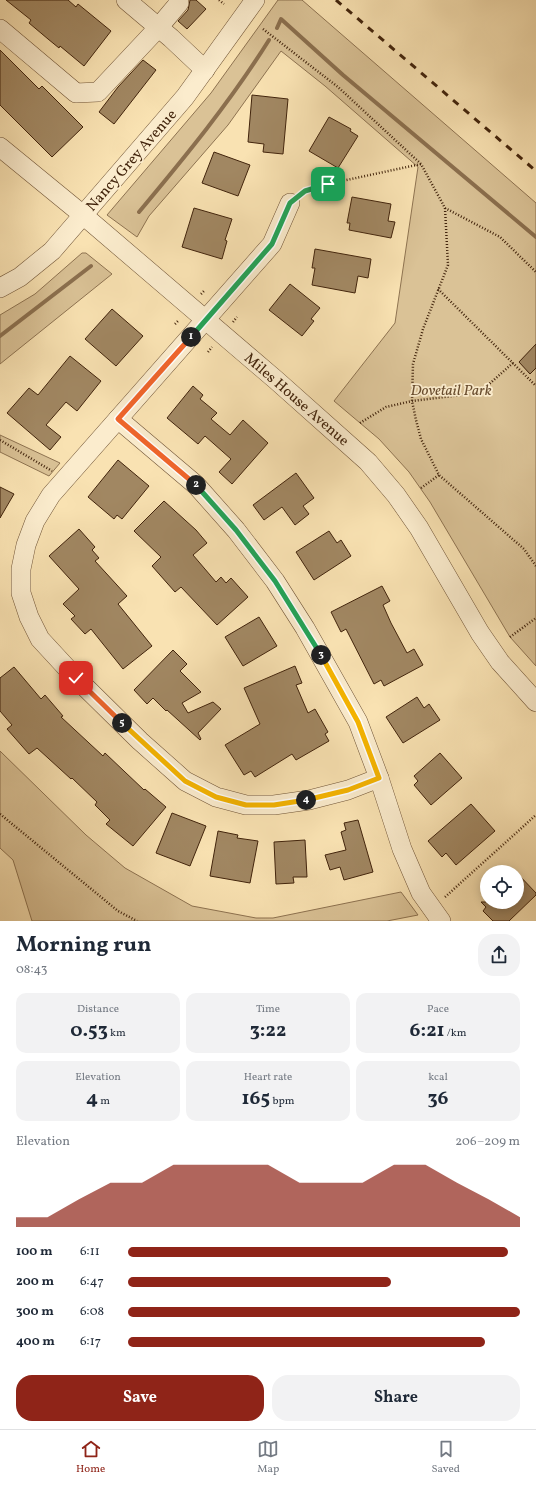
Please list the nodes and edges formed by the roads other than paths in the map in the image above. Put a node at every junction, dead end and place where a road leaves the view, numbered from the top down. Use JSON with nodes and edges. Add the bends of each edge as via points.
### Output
{"nodes":[{"id":1,"x":126,"y":0,"type":"edge"},
{"id":2,"x":178,"y":0,"type":"edge"},
{"id":3,"x":250,"y":8,"type":"edge"},
{"id":4,"x":0,"y":28,"type":"edge"},
{"id":5,"x":158,"y":28,"type":"junction"},
{"id":6,"x":205,"y":70,"type":"junction"},
{"id":7,"x":3,"y":155,"type":"edge"},
{"id":8,"x":290,"y":203,"type":"road end"},
{"id":9,"x":83,"y":215,"type":"junction"},
{"id":10,"x":0,"y":288,"type":"edge"},
{"id":11,"x":206,"y":321,"type":"junction"},
{"id":12,"x":118,"y":419,"type":"junction"},
{"id":13,"x":536,"y":702,"type":"edge"},
{"id":14,"x":379,"y":778,"type":"junction"},
{"id":15,"x":441,"y":921,"type":"edge"}],
"edges":[{"from":1,"to":5,"type":"street"},
{"from":2,"to":5,"type":"street","via":[[179,3]]},
{"from":3,"to":6,"type":"street","name":"Nancy Grey Avenue"},
{"from":4,"to":5,"type":"street","via":[[76,93],[98,92]]},
{"from":5,"to":6,"type":"street"},
{"from":6,"to":9,"type":"street","name":"Nancy Grey Avenue","via":[[185,98]]},
{"from":7,"to":9,"type":"street","name":"Miles House Avenue"},
{"from":8,"to":11,"type":"street","via":[[272,244]]},
{"from":9,"to":10,"type":"street","name":"Nancy Grey Avenue","via":[[52,251],[20,277]]},
{"from":9,"to":11,"type":"street","name":"Miles House Avenue"},
{"from":11,"to":12,"type":"street"},
{"from":11,"to":13,"type":"street","name":"Miles House Avenue","via":[[335,431],[392,489],[419,528],[500,662]]},
{"from":12,"to":14,"type":"street","via":[[196,485],[236,530],[275,581],[305,628],[358,722]]},
{"from":12,"to":14,"type":"street","via":[[51,495],[35,521],[26,545],[21,569],[21,593],[29,618],[40,639],[140,741],[185,781],[216,797],[246,805],[274,805],[309,800],[348,790]]},
{"from":14,"to":15,"type":"street","via":[[405,857],[421,892]]}]}
